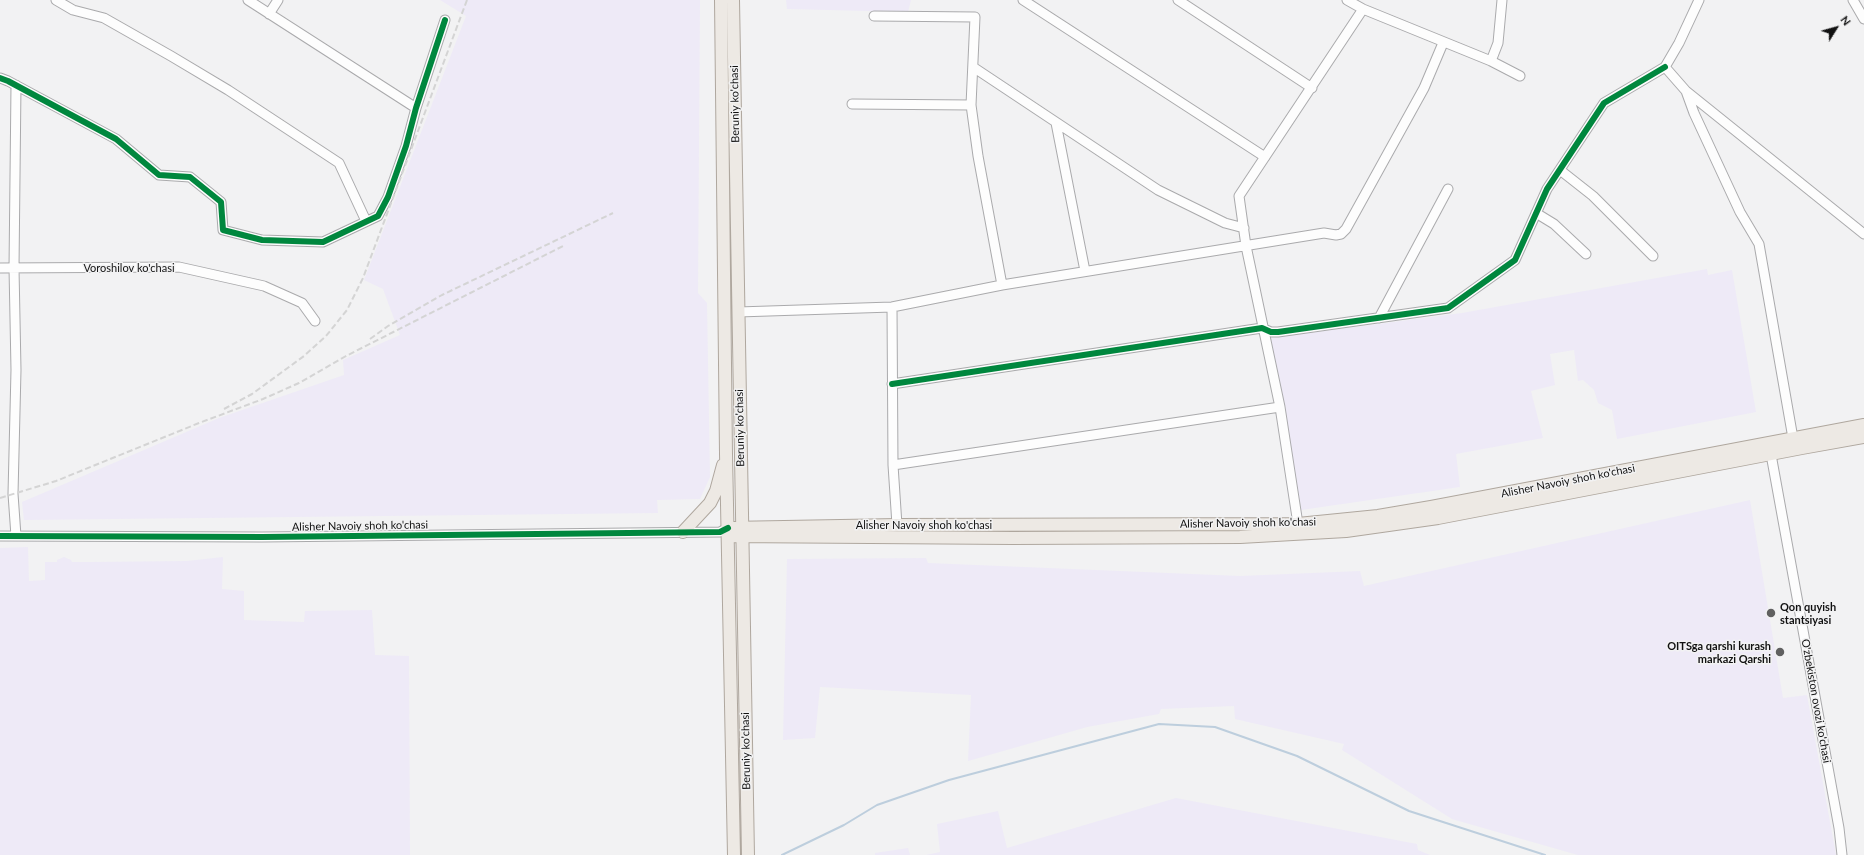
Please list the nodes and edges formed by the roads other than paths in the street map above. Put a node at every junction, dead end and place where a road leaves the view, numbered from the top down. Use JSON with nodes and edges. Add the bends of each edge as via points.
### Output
{"nodes":[{"id":1,"x":56,"y":0,"type":"edge"},
{"id":2,"x":248,"y":0,"type":"edge"},
{"id":3,"x":278,"y":0,"type":"edge"},
{"id":4,"x":721,"y":0,"type":"edge"},
{"id":5,"x":734,"y":0,"type":"edge"},
{"id":6,"x":1023,"y":0,"type":"edge"},
{"id":7,"x":1178,"y":0,"type":"edge"},
{"id":8,"x":1347,"y":0,"type":"edge"},
{"id":9,"x":1502,"y":0,"type":"edge"},
{"id":10,"x":1699,"y":0,"type":"edge"},
{"id":11,"x":1853,"y":0,"type":"edge"},
{"id":12,"x":1363,"y":9,"type":"junction"},
{"id":13,"x":269,"y":14,"type":"junction"},
{"id":14,"x":874,"y":16,"type":"dead end"},
{"id":15,"x":445,"y":20,"type":"dead end"},
{"id":16,"x":1864,"y":20,"type":"edge"},
{"id":17,"x":1443,"y":43,"type":"junction"},
{"id":18,"x":1491,"y":61,"type":"junction"},
{"id":19,"x":973,"y":67,"type":"junction"},
{"id":20,"x":1665,"y":67,"type":"junction"},
{"id":21,"x":1520,"y":76,"type":"dead end"},
{"id":22,"x":0,"y":78,"type":"edge"},
{"id":23,"x":16,"y":85,"type":"junction"},
{"id":24,"x":1312,"y":88,"type":"junction"},
{"id":25,"x":1686,"y":91,"type":"junction"},
{"id":26,"x":852,"y":104,"type":"dead end"},
{"id":27,"x":971,"y":105,"type":"junction"},
{"id":28,"x":416,"y":108,"type":"junction"},
{"id":29,"x":1056,"y":123,"type":"junction"},
{"id":30,"x":1265,"y":157,"type":"junction"},
{"id":31,"x":1560,"y":170,"type":"junction"},
{"id":32,"x":1448,"y":189,"type":"dead end"},
{"id":33,"x":1536,"y":213,"type":"junction"},
{"id":34,"x":366,"y":221,"type":"junction"},
{"id":35,"x":1244,"y":228,"type":"junction"},
{"id":36,"x":1864,"y":234,"type":"edge"},
{"id":37,"x":1246,"y":246,"type":"junction"},
{"id":38,"x":1586,"y":254,"type":"dead end"},
{"id":39,"x":1653,"y":256,"type":"dead end"},
{"id":40,"x":0,"y":268,"type":"edge"},
{"id":41,"x":14,"y":268,"type":"junction"},
{"id":42,"x":1085,"y":272,"type":"junction"},
{"id":43,"x":1002,"y":285,"type":"junction"},
{"id":44,"x":892,"y":307,"type":"junction"},
{"id":45,"x":738,"y":312,"type":"junction"},
{"id":46,"x":1379,"y":318,"type":"junction"},
{"id":47,"x":315,"y":321,"type":"dead end"},
{"id":48,"x":1262,"y":328,"type":"junction"},
{"id":49,"x":892,"y":384,"type":"junction"},
{"id":50,"x":1280,"y":407,"type":"junction"},
{"id":51,"x":1864,"y":424,"type":"edge"},
{"id":52,"x":1864,"y":437,"type":"edge"},
{"id":53,"x":1793,"y":444,"type":"junction"},
{"id":54,"x":1770,"y":448,"type":"junction"},
{"id":55,"x":726,"y":454,"type":"junction"},
{"id":56,"x":893,"y":465,"type":"junction"},
{"id":57,"x":898,"y":524,"type":"junction"},
{"id":58,"x":1298,"y":524,"type":"junction"},
{"id":59,"x":683,"y":532,"type":"junction"},
{"id":60,"x":726,"y":532,"type":"junction"},
{"id":61,"x":742,"y":532,"type":"junction"},
{"id":62,"x":0,"y":536,"type":"edge"},
{"id":63,"x":16,"y":536,"type":"junction"},
{"id":64,"x":734,"y":855,"type":"edge"},
{"id":65,"x":748,"y":855,"type":"edge"},
{"id":66,"x":1842,"y":855,"type":"edge"}],
"edges":[{"from":1,"to":34,"type":"street","via":[[73,10],[104,18],[171,56],[339,163]]},
{"from":2,"to":13,"type":"street"},
{"from":3,"to":13,"type":"street"},
{"from":4,"to":55,"type":"main road","name":"Beruniy ko'chasi"},
{"from":5,"to":45,"type":"main road","name":"Beruniy ko'chasi"},
{"from":6,"to":30,"type":"street"},
{"from":7,"to":24,"type":"street"},
{"from":8,"to":12,"type":"street"},
{"from":9,"to":18,"type":"street","via":[[1498,44]]},
{"from":10,"to":20,"type":"street"},
{"from":11,"to":16,"type":"street"},
{"from":12,"to":17,"type":"street"},
{"from":12,"to":24,"type":"street"},
{"from":13,"to":28,"type":"street"},
{"from":14,"to":19,"type":"street","via":[[975,17]]},
{"from":15,"to":28,"type":"street"},
{"from":17,"to":18,"type":"street"},
{"from":17,"to":37,"type":"street","via":[[1424,88],[1346,229],[1336,235],[1324,232]]},
{"from":18,"to":21,"type":"street"},
{"from":19,"to":27,"type":"street"},
{"from":19,"to":29,"type":"street"},
{"from":20,"to":25,"type":"street"},
{"from":20,"to":31,"type":"street","via":[[1604,103]]},
{"from":22,"to":23,"type":"street"},
{"from":23,"to":34,"type":"street","via":[[116,139],[159,175],[190,177],[221,202],[223,230],[262,240],[323,242]]},
{"from":23,"to":41,"type":"street"},
{"from":24,"to":30,"type":"street"},
{"from":25,"to":36,"type":"street"},
{"from":25,"to":53,"type":"street","via":[[1740,212],[1759,244]]},
{"from":26,"to":27,"type":"street"},
{"from":27,"to":43,"type":"street"},
{"from":28,"to":34,"type":"street","via":[[388,197],[378,216]]},
{"from":29,"to":35,"type":"street","via":[[1158,190],[1225,223]]},
{"from":29,"to":42,"type":"street"},
{"from":30,"to":35,"type":"street","via":[[1240,196]]},
{"from":31,"to":33,"type":"street","via":[[1547,189]]},
{"from":31,"to":39,"type":"street","via":[[1593,196]]},
{"from":32,"to":46,"type":"street"},
{"from":33,"to":38,"type":"street","via":[[1554,224]]},
{"from":33,"to":46,"type":"street","via":[[1515,260],[1448,308]]},
{"from":35,"to":37,"type":"street"},
{"from":37,"to":42,"type":"street"},
{"from":37,"to":48,"type":"street"},
{"from":40,"to":41,"type":"street","name":"Voroshilov ko'chasi"},
{"from":41,"to":47,"type":"street","name":"Voroshilov ko'chasi","via":[[179,267],[264,286],[302,303]]},
{"from":41,"to":63,"type":"street","via":[[16,370],[13,494]]},
{"from":42,"to":43,"type":"street"},
{"from":43,"to":44,"type":"street"},
{"from":44,"to":45,"type":"street"},
{"from":44,"to":49,"type":"street"},
{"from":45,"to":61,"type":"main road","name":"Beruniy ko'chasi"},
{"from":46,"to":48,"type":"street","via":[[1278,332]]},
{"from":48,"to":49,"type":"street"},
{"from":48,"to":50,"type":"street"},
{"from":49,"to":56,"type":"street"},
{"from":50,"to":56,"type":"street"},
{"from":50,"to":58,"type":"street"},
{"from":51,"to":53,"type":"main road","name":"Alisher Navoiy shoh ko'chasi"},
{"from":52,"to":53,"type":"main road","name":"Alisher Navoiy shoh ko'chasi"},
{"from":53,"to":54,"type":"main road","name":"Alisher Navoiy shoh ko'chasi"},
{"from":54,"to":58,"type":"main road","name":"Alisher Navoiy shoh ko'chasi","via":[[1378,516]]},
{"from":54,"to":61,"type":"main road","name":"Alisher Navoiy shoh ko'chasi","via":[[1438,518],[1346,531],[1240,537]]},
{"from":54,"to":66,"type":"street","name":"O'zbekiston ovozi ko'chasi"},
{"from":55,"to":59,"type":"main road","via":[[710,503]]},
{"from":55,"to":60,"type":"main road","name":"Beruniy ko'chasi"},
{"from":56,"to":57,"type":"street"},
{"from":57,"to":58,"type":"main road","name":"Alisher Navoiy shoh ko'chasi"},
{"from":57,"to":61,"type":"main road","name":"Alisher Navoiy shoh ko'chasi"},
{"from":59,"to":60,"type":"street","name":"Alisher Navoiy shoh ko'chasi"},
{"from":59,"to":63,"type":"street","name":"Alisher Navoiy shoh ko'chasi","via":[[262,537]]},
{"from":60,"to":61,"type":"main road","name":"Alisher Navoiy shoh ko'chasi"},
{"from":60,"to":64,"type":"main road","name":"Beruniy ko'chasi"},
{"from":61,"to":65,"type":"main road","name":"Beruniy ko'chasi"},
{"from":62,"to":63,"type":"street","name":"Alisher Navoiy shoh ko'chasi"}]}
